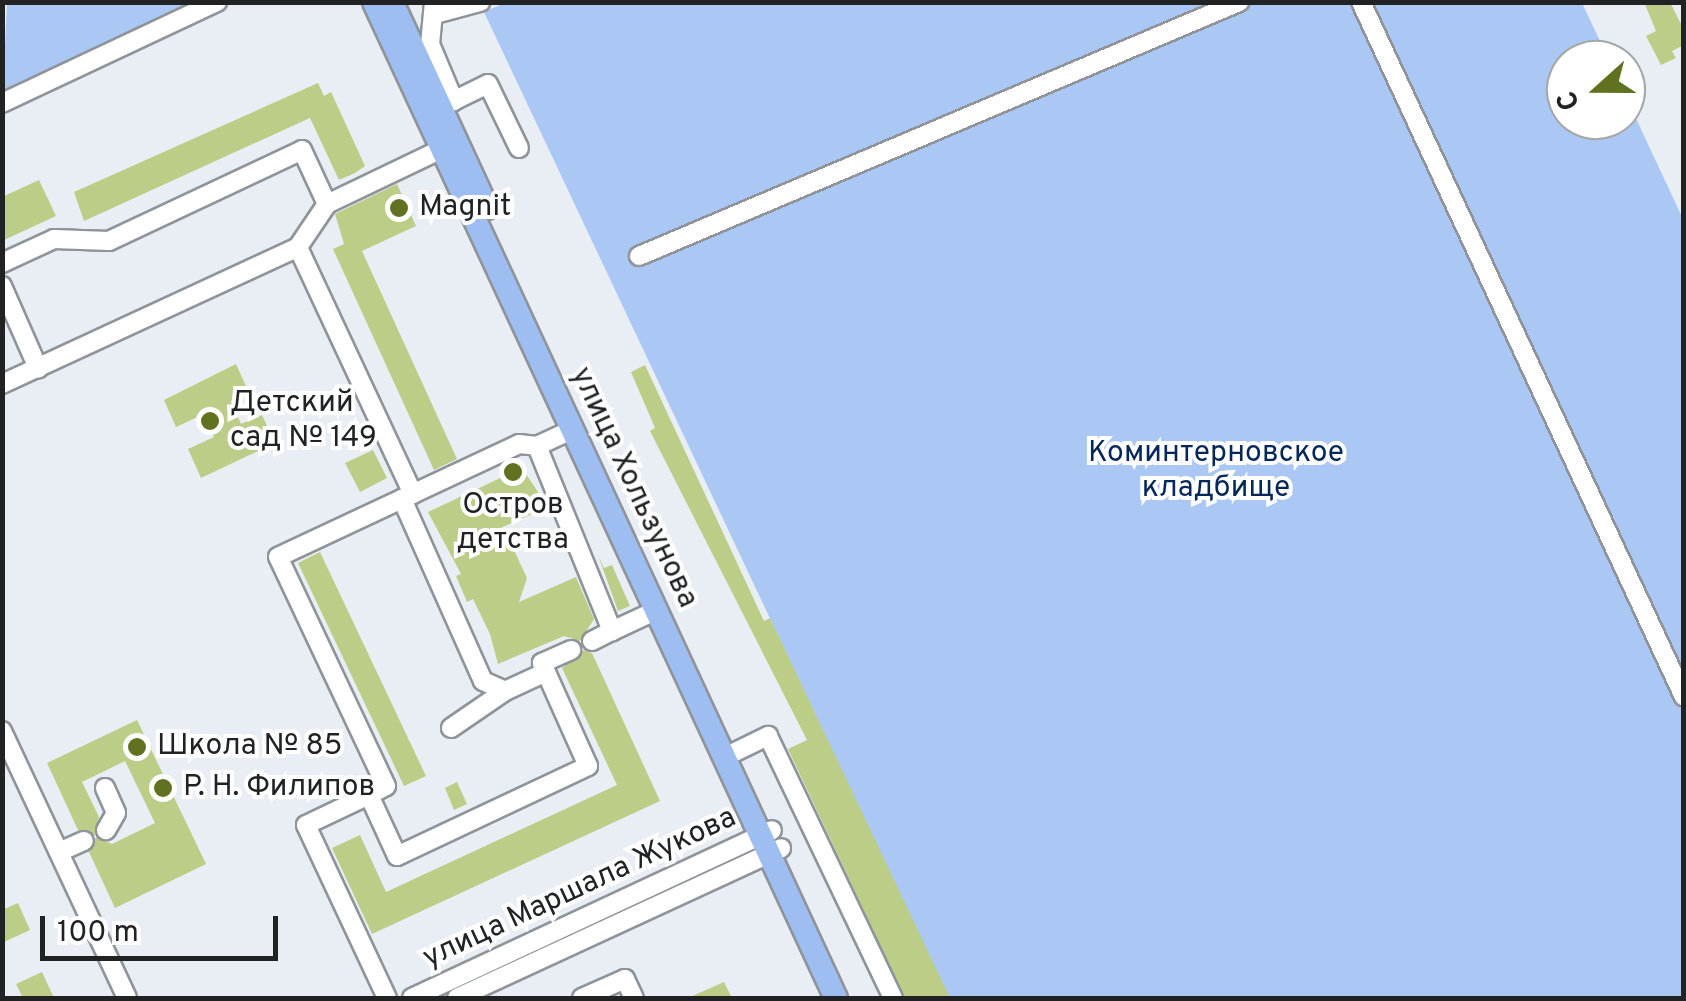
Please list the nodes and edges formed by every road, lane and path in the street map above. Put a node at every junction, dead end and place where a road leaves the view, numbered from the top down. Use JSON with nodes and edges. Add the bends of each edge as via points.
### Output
{"nodes":[{"id":1,"x":217,"y":2,"type":"edge"},
{"id":2,"x":374,"y":2,"type":"edge"},
{"id":3,"x":392,"y":2,"type":"edge"},
{"id":4,"x":480,"y":2,"type":"edge"},
{"id":5,"x":1239,"y":2,"type":"edge"},
{"id":6,"x":1361,"y":2,"type":"edge"},
{"id":7,"x":435,"y":8,"type":"edge"},
{"id":8,"x":2,"y":103,"type":"edge"},
{"id":9,"x":448,"y":104,"type":"junction"},
{"id":10,"x":520,"y":148,"type":"dead end"},
{"id":11,"x":442,"y":149,"type":"junction"},
{"id":12,"x":327,"y":204,"type":"junction"},
{"id":13,"x":298,"y":248,"type":"junction"},
{"id":14,"x":639,"y":256,"type":"dead end"},
{"id":15,"x":2,"y":263,"type":"edge"},
{"id":16,"x":2,"y":286,"type":"edge"},
{"id":17,"x":38,"y":368,"type":"junction"},
{"id":18,"x":2,"y":384,"type":"edge"},
{"id":19,"x":573,"y":429,"type":"junction"},
{"id":20,"x":537,"y":446,"type":"junction"},
{"id":21,"x":407,"y":496,"type":"junction"},
{"id":22,"x":657,"y":610,"type":"junction"},
{"id":23,"x":612,"y":631,"type":"junction"},
{"id":24,"x":592,"y":640,"type":"dead end"},
{"id":25,"x":571,"y":650,"type":"dead end"},
{"id":26,"x":546,"y":672,"type":"junction"},
{"id":27,"x":505,"y":691,"type":"junction"},
{"id":28,"x":1684,"y":697,"type":"edge"},
{"id":29,"x":450,"y":728,"type":"dead end"},
{"id":30,"x":2,"y":730,"type":"edge"},
{"id":31,"x":736,"y":752,"type":"junction"},
{"id":32,"x":105,"y":788,"type":"dead end"},
{"id":33,"x":369,"y":795,"type":"junction"},
{"id":34,"x":106,"y":830,"type":"dead end"},
{"id":35,"x":84,"y":841,"type":"dead end"},
{"id":36,"x":770,"y":842,"type":"junction"},
{"id":37,"x":60,"y":852,"type":"junction"},
{"id":38,"x":462,"y":997,"type":"edge"},
{"id":39,"x":127,"y":998,"type":"edge"},
{"id":40,"x":388,"y":998,"type":"edge"},
{"id":41,"x":412,"y":998,"type":"edge"},
{"id":42,"x":582,"y":998,"type":"edge"},
{"id":43,"x":634,"y":998,"type":"edge"},
{"id":44,"x":836,"y":998,"type":"edge"},
{"id":45,"x":851,"y":998,"type":"edge"},
{"id":46,"x":894,"y":998,"type":"edge"}],
"edges":[{"from":1,"to":8,"type":"street"},
{"from":2,"to":11,"type":"main road","name":"улица Хользунова"},
{"from":3,"to":9,"type":"main road","name":"улица Хользунова"},
{"from":4,"to":7,"type":"street"},
{"from":5,"to":14,"type":"street"},
{"from":6,"to":28,"type":"street"},
{"from":7,"to":9,"type":"street","via":[[430,44]]},
{"from":9,"to":10,"type":"street","via":[[488,84]]},
{"from":9,"to":31,"type":"main road","name":"улица Хользунова"},
{"from":11,"to":12,"type":"street"},
{"from":11,"to":19,"type":"main road","name":"улица Хользунова"},
{"from":12,"to":13,"type":"street"},
{"from":12,"to":15,"type":"street","via":[[302,150],[109,241],[54,238]]},
{"from":13,"to":17,"type":"street"},
{"from":13,"to":21,"type":"street"},
{"from":16,"to":17,"type":"street"},
{"from":17,"to":18,"type":"street"},
{"from":19,"to":20,"type":"street"},
{"from":19,"to":22,"type":"main road","name":"улица Хользунова"},
{"from":20,"to":21,"type":"street","via":[[519,444]]},
{"from":20,"to":23,"type":"street"},
{"from":21,"to":27,"type":"street","via":[[483,681]]},
{"from":21,"to":33,"type":"street","via":[[278,557],[386,786]]},
{"from":22,"to":23,"type":"street"},
{"from":22,"to":36,"type":"main road","name":"улица Хользунова"},
{"from":23,"to":24,"type":"street"},
{"from":25,"to":26,"type":"street","via":[[542,663]]},
{"from":26,"to":27,"type":"street"},
{"from":26,"to":33,"type":"street","via":[[588,766],[397,856]]},
{"from":27,"to":29,"type":"street"},
{"from":30,"to":37,"type":"street"},
{"from":31,"to":36,"type":"main road","name":"улица Хользунова"},
{"from":31,"to":46,"type":"street","via":[[768,736]]},
{"from":32,"to":34,"type":"street","via":[[116,813]]},
{"from":33,"to":40,"type":"street","via":[[306,824]]},
{"from":35,"to":37,"type":"street"},
{"from":36,"to":38,"type":"street","name":"улица Маршала Жукова"},
{"from":36,"to":41,"type":"street","name":"улица Маршала Жукова"},
{"from":36,"to":44,"type":"main road","name":"улица Хользунова"},
{"from":36,"to":45,"type":"main road","name":"улица Хользунова"},
{"from":37,"to":39,"type":"street"},
{"from":42,"to":43,"type":"street","via":[[625,979]]}]}
